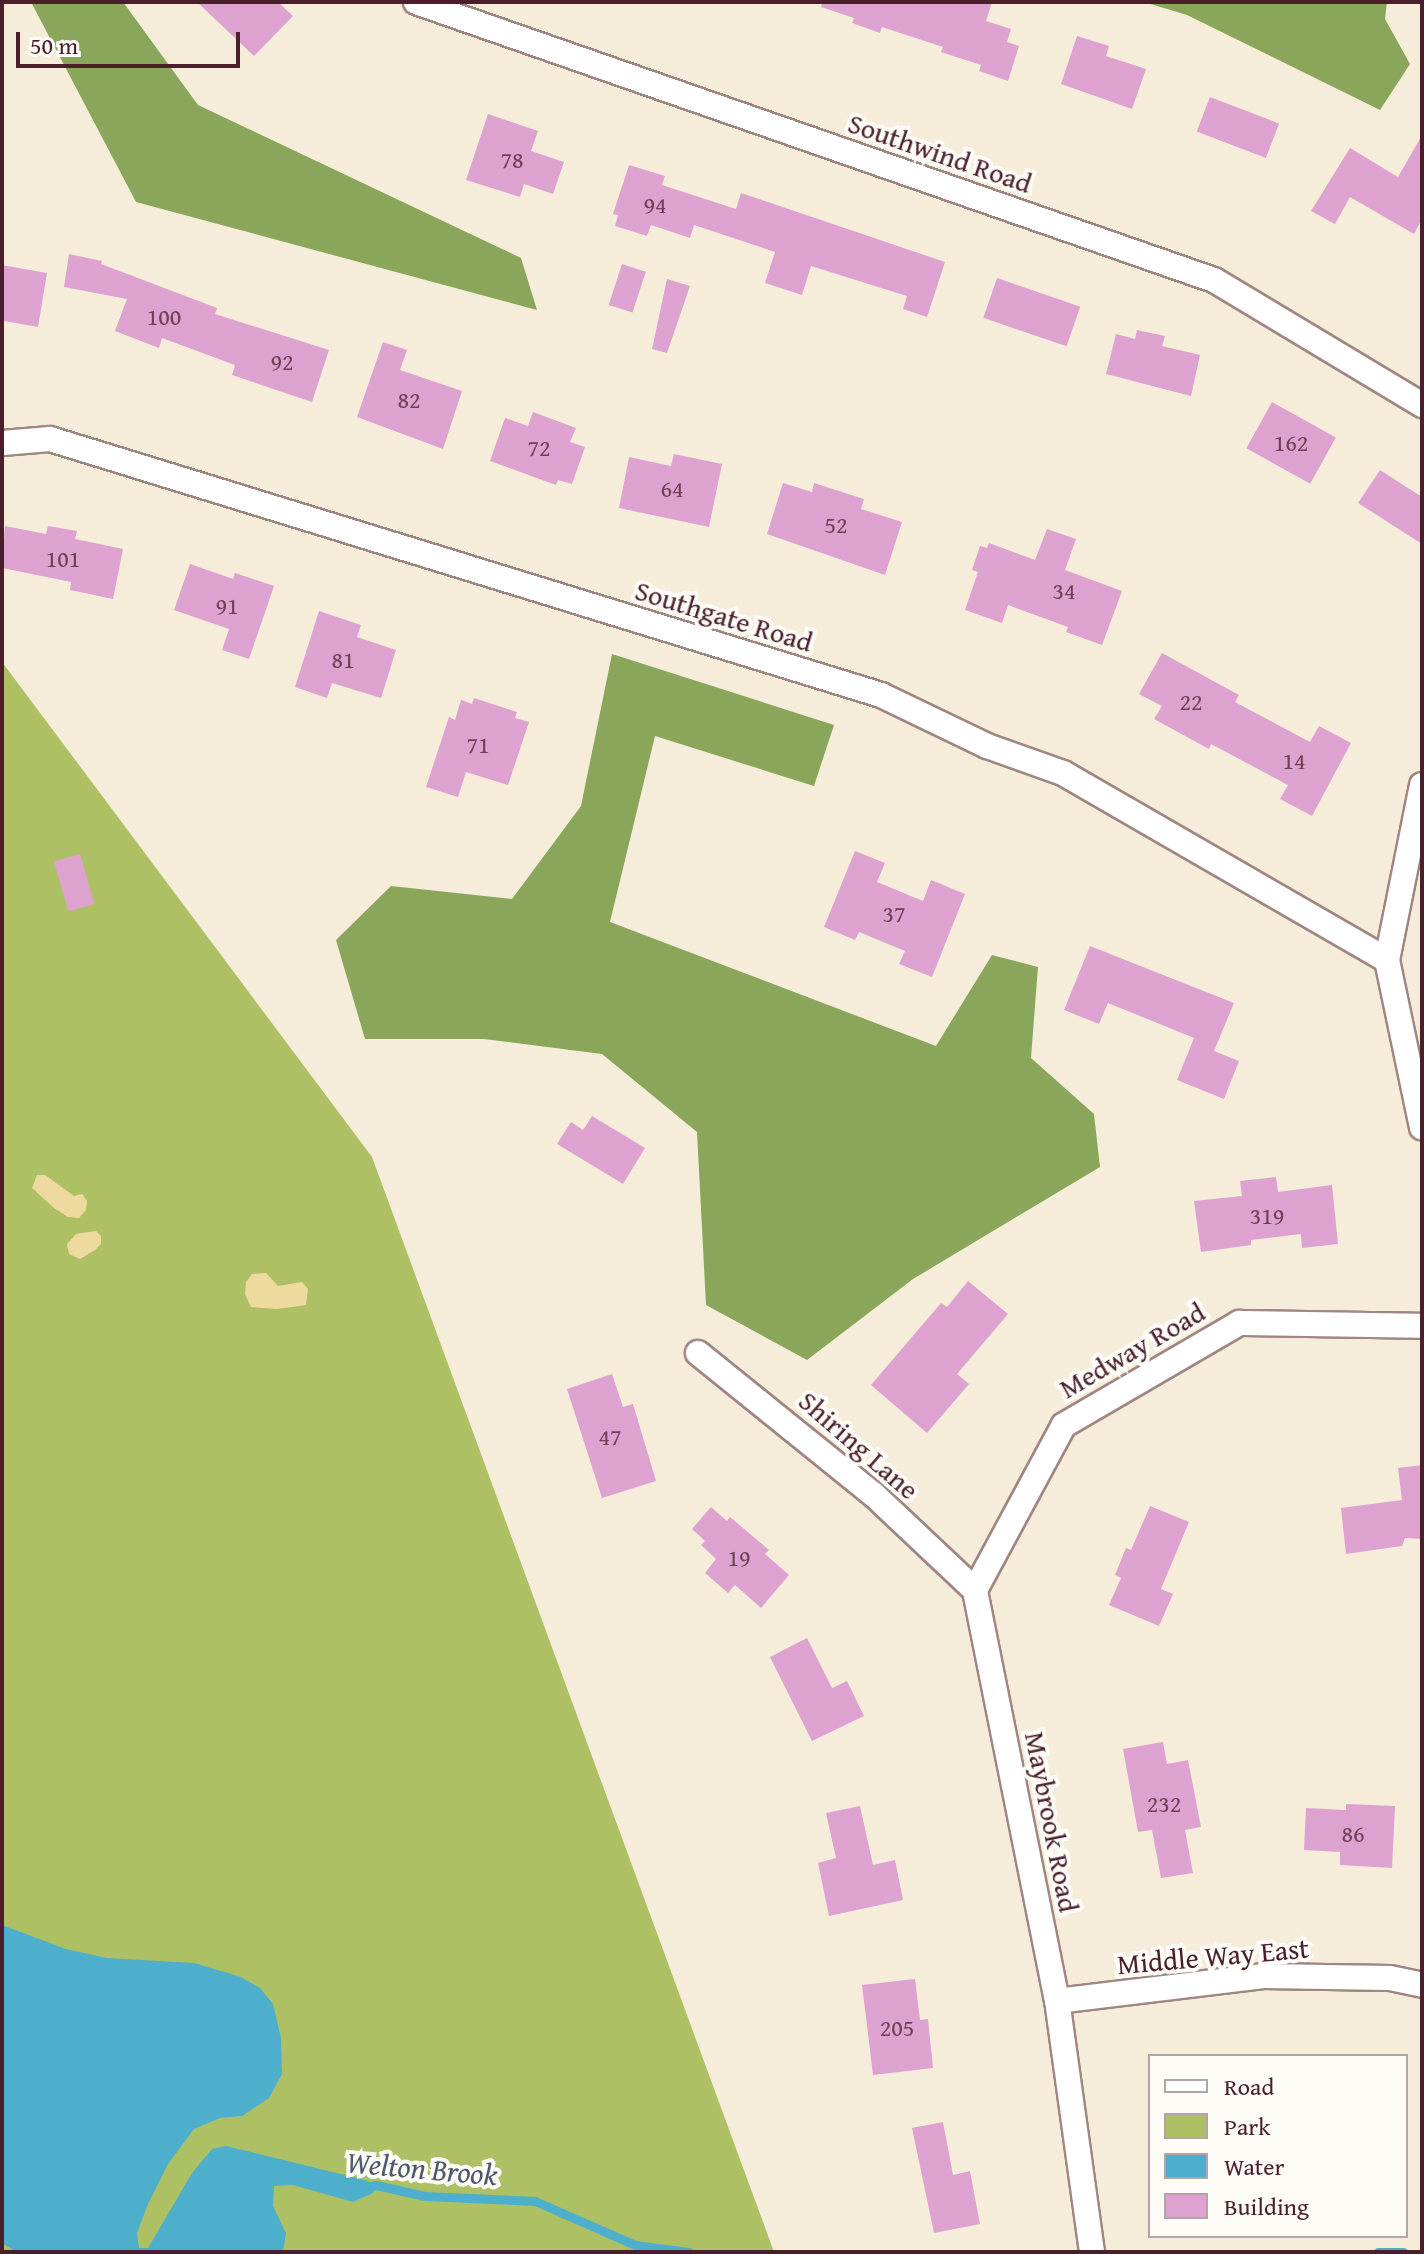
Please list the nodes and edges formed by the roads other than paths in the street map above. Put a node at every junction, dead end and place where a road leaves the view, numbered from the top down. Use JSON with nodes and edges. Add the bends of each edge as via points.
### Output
{"nodes":[{"id":1,"x":416,"y":2,"type":"edge"},
{"id":2,"x":1422,"y":405,"type":"edge"},
{"id":3,"x":2,"y":443,"type":"edge"},
{"id":4,"x":1422,"y":785,"type":"edge"},
{"id":5,"x":1387,"y":960,"type":"junction"},
{"id":6,"x":1422,"y":1127,"type":"edge"},
{"id":7,"x":1422,"y":1326,"type":"edge"},
{"id":8,"x":698,"y":1353,"type":"dead end"},
{"id":9,"x":975,"y":1590,"type":"junction"},
{"id":10,"x":1422,"y":1985,"type":"edge"},
{"id":11,"x":1057,"y":2001,"type":"junction"},
{"id":12,"x":1092,"y":2252,"type":"edge"}],
"edges":[{"from":1,"to":2,"type":"street","name":"Southwind Road","via":[[1214,280]]},
{"from":3,"to":5,"type":"street","name":"Southgate Road","via":[[50,439],[881,695],[987,746],[1063,773]]},
{"from":4,"to":5,"type":"street"},
{"from":5,"to":6,"type":"street"},
{"from":7,"to":9,"type":"street","name":"Medway Road","via":[[1239,1323],[1064,1425]]},
{"from":8,"to":9,"type":"street","name":"Shiring Lane","via":[[873,1494]]},
{"from":9,"to":11,"type":"street","name":"Maybrook Road"},
{"from":10,"to":11,"type":"street","name":"Middle Way East","via":[[1390,1978],[1263,1976]]},
{"from":11,"to":12,"type":"street","name":"Maybrook Road"}]}
